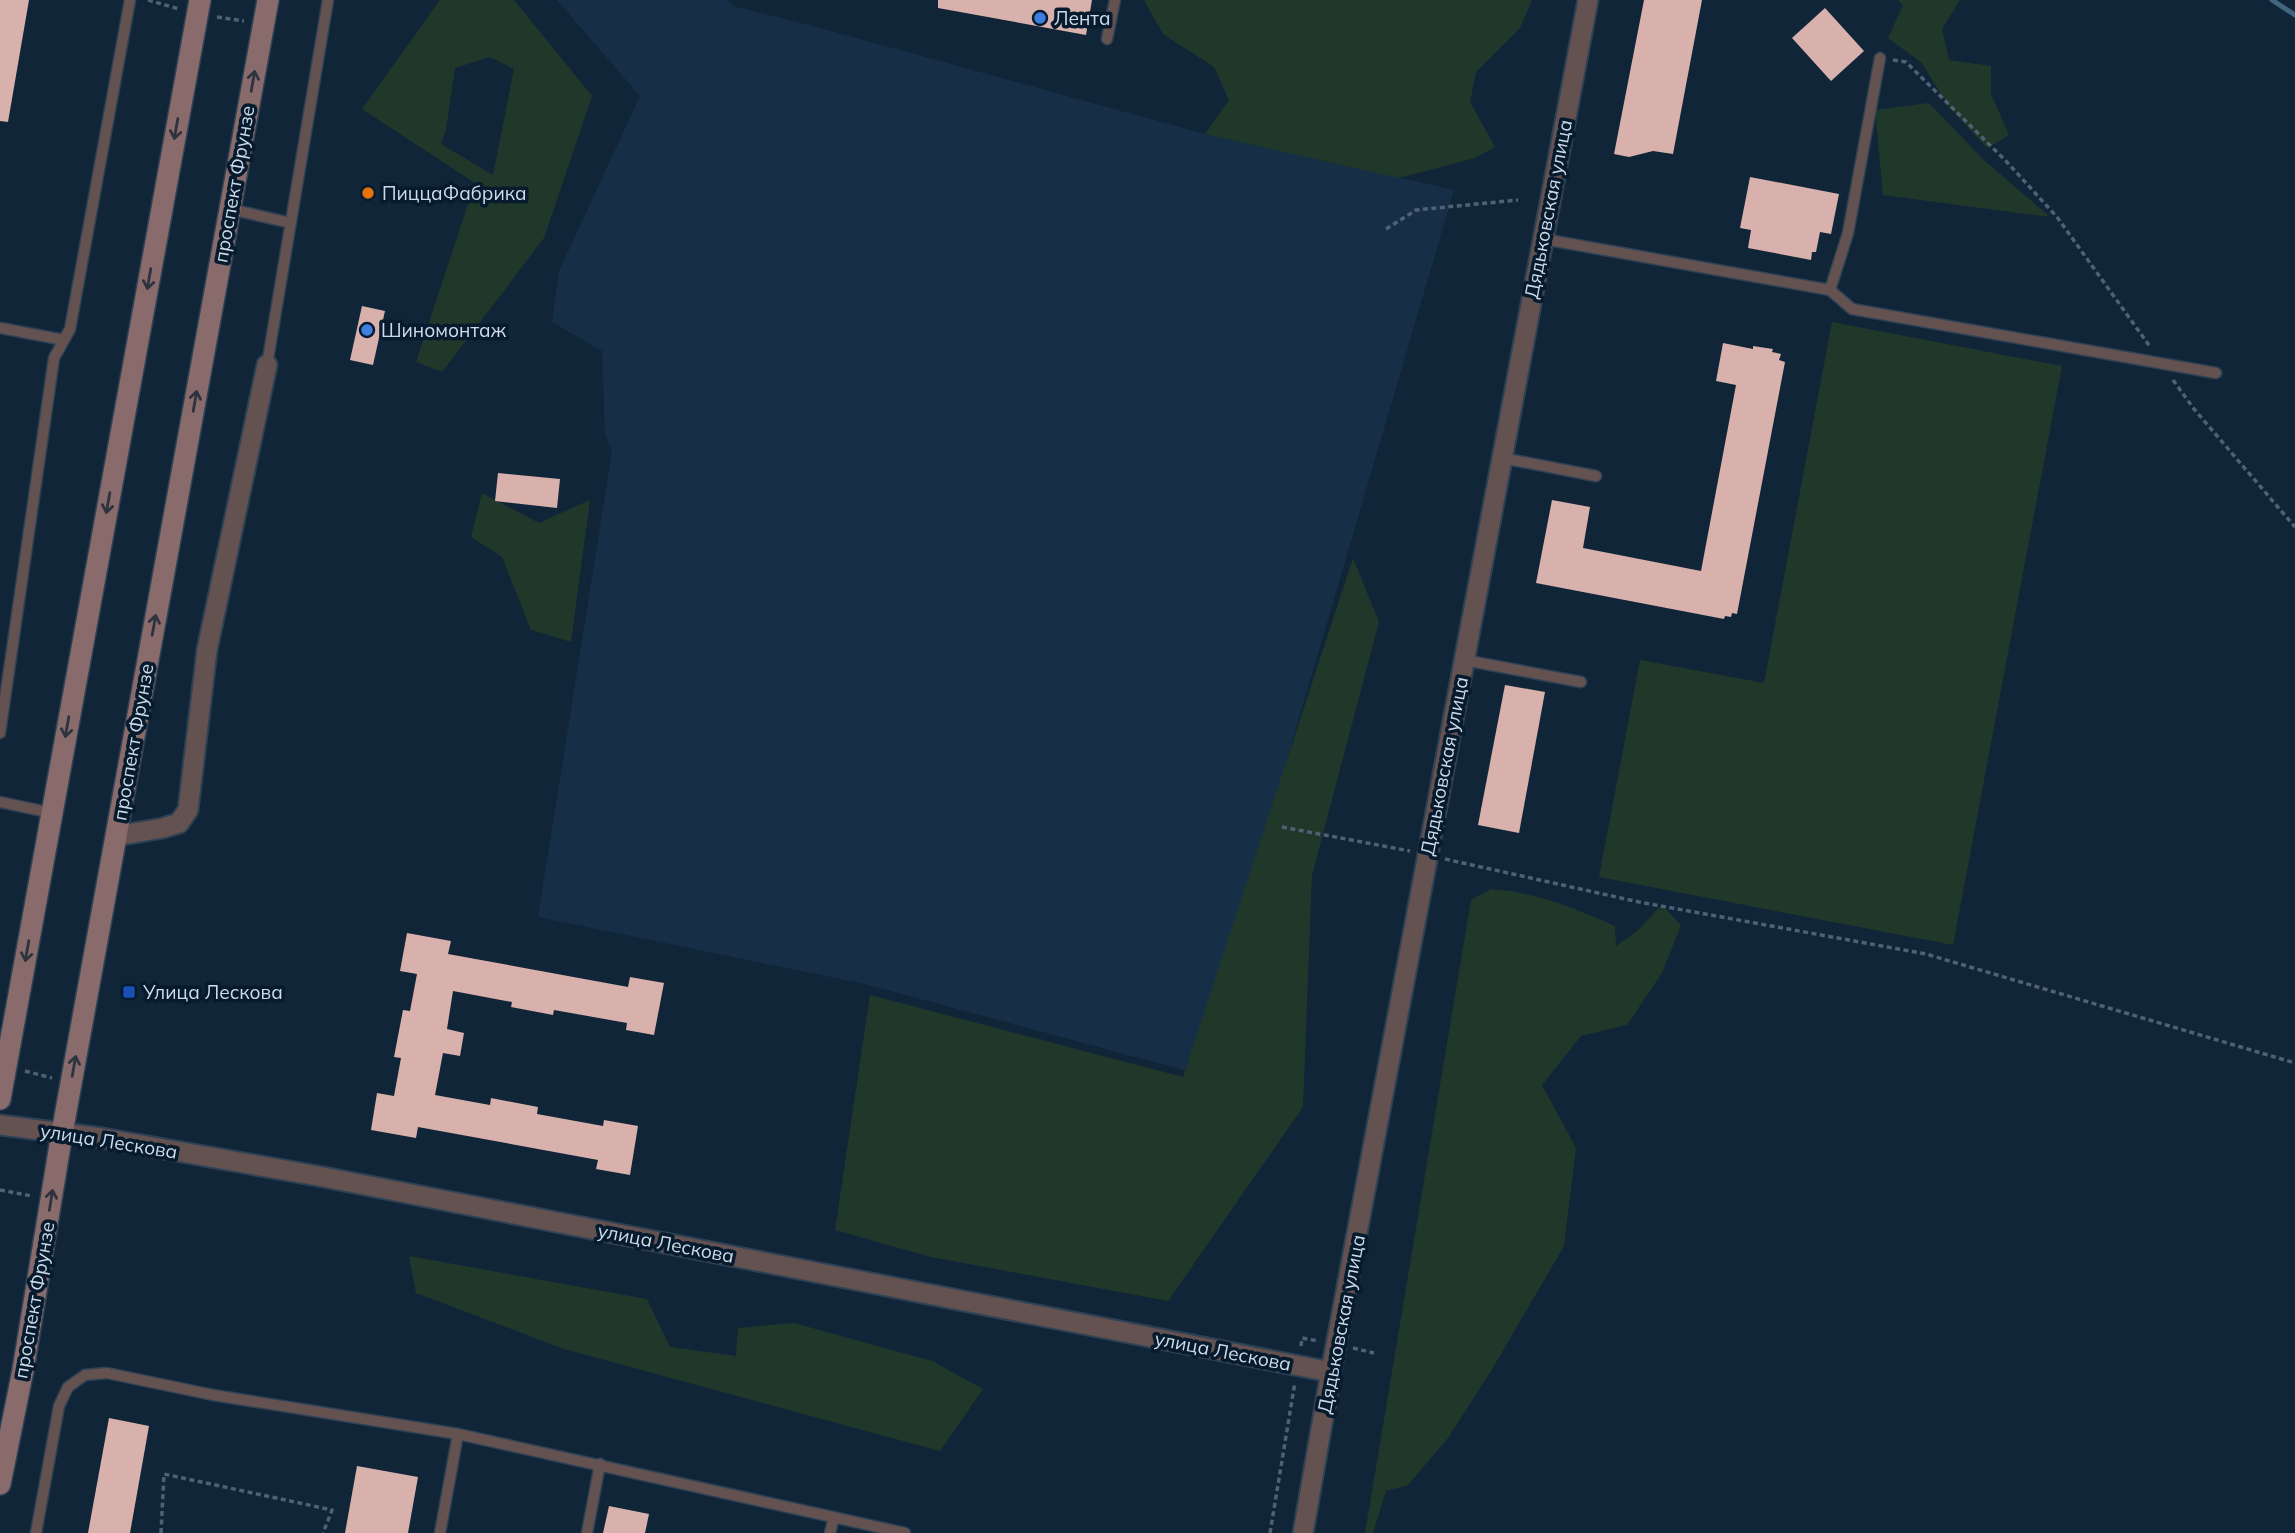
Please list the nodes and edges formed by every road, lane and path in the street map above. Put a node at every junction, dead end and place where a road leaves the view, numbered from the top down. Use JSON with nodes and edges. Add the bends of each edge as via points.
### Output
{"nodes":[{"id":1,"x":130,"y":0,"type":"edge"},
{"id":2,"x":200,"y":0,"type":"edge"},
{"id":3,"x":268,"y":0,"type":"edge"},
{"id":4,"x":328,"y":0,"type":"edge"},
{"id":5,"x":1115,"y":0,"type":"edge"},
{"id":6,"x":1588,"y":0,"type":"edge"},
{"id":7,"x":1107,"y":39,"type":"dead end"},
{"id":8,"x":1880,"y":58,"type":"joint"},
{"id":9,"x":1518,"y":200,"type":"dead end"},
{"id":10,"x":230,"y":209,"type":"junction"},
{"id":11,"x":2057,"y":217,"type":"dead end"},
{"id":12,"x":291,"y":223,"type":"junction"},
{"id":13,"x":1386,"y":229,"type":"dead end"},
{"id":14,"x":1542,"y":239,"type":"junction"},
{"id":15,"x":1830,"y":290,"type":"junction"},
{"id":16,"x":0,"y":328,"type":"edge"},
{"id":17,"x":64,"y":340,"type":"junction"},
{"id":18,"x":267,"y":365,"type":"joint"},
{"id":19,"x":2216,"y":373,"type":"dead end"},
{"id":20,"x":1502,"y":458,"type":"junction"},
{"id":21,"x":1596,"y":476,"type":"dead end"},
{"id":22,"x":1464,"y":660,"type":"junction"},
{"id":23,"x":1581,"y":682,"type":"dead end"},
{"id":24,"x":0,"y":733,"type":"edge"},
{"id":25,"x":0,"y":802,"type":"edge"},
{"id":26,"x":52,"y":813,"type":"junction"},
{"id":27,"x":1282,"y":827,"type":"dead end"},
{"id":28,"x":116,"y":836,"type":"junction"},
{"id":29,"x":1427,"y":855,"type":"junction"},
{"id":30,"x":2295,"y":1063,"type":"edge"},
{"id":31,"x":6,"y":1067,"type":"junction"},
{"id":32,"x":71,"y":1082,"type":"junction"},
{"id":33,"x":0,"y":1099,"type":"edge"},
{"id":34,"x":0,"y":1125,"type":"edge"},
{"id":35,"x":62,"y":1133,"type":"junction"},
{"id":36,"x":0,"y":1190,"type":"edge"},
{"id":37,"x":51,"y":1200,"type":"junction"},
{"id":38,"x":1302,"y":1338,"type":"dead end"},
{"id":39,"x":1298,"y":1365,"type":"junction"},
{"id":40,"x":1331,"y":1372,"type":"junction"},
{"id":41,"x":458,"y":1434,"type":"junction"},
{"id":42,"x":600,"y":1464,"type":"junction"},
{"id":43,"x":0,"y":1484,"type":"edge"},
{"id":44,"x":834,"y":1517,"type":"junction"},
{"id":45,"x":36,"y":1533,"type":"edge"},
{"id":46,"x":161,"y":1533,"type":"edge"},
{"id":47,"x":323,"y":1533,"type":"edge"},
{"id":48,"x":440,"y":1533,"type":"edge"},
{"id":49,"x":587,"y":1533,"type":"edge"},
{"id":50,"x":830,"y":1533,"type":"edge"},
{"id":51,"x":905,"y":1533,"type":"edge"},
{"id":52,"x":1270,"y":1533,"type":"edge"},
{"id":53,"x":1303,"y":1533,"type":"edge"}],
"edges":[{"from":1,"to":17,"type":"lane","via":[[70,329]]},
{"from":2,"to":26,"type":"main road","one_way":true},
{"from":10,"to":3,"type":"main road","name":"проспект Фрунзе","one_way":true},
{"from":4,"to":12,"type":"lane"},
{"from":5,"to":7,"type":"lane"},
{"from":6,"to":14,"type":"street","name":"Дядьковская улица"},
{"from":8,"to":11,"type":"path","via":[[1906,62]]},
{"from":8,"to":15,"type":"lane","via":[[1847,233]]},
{"from":9,"to":13,"type":"path","via":[[1416,209]]},
{"from":10,"to":12,"type":"lane"},
{"from":28,"to":10,"type":"main road","name":"проспект Фрунзе","one_way":true},
{"from":12,"to":18,"type":"lane"},
{"from":14,"to":15,"type":"lane"},
{"from":14,"to":20,"type":"street","name":"Дядьковская улица"},
{"from":15,"to":19,"type":"lane","via":[[1852,309]]},
{"from":16,"to":17,"type":"lane"},
{"from":17,"to":24,"type":"lane","via":[[54,358]]},
{"from":18,"to":28,"type":"street","via":[[207,650],[188,810],[179,823]]},
{"from":20,"to":21,"type":"lane"},
{"from":20,"to":22,"type":"street","name":"Дядьковская улица"},
{"from":22,"to":23,"type":"lane"},
{"from":22,"to":29,"type":"street","name":"Дядьковская улица"},
{"from":25,"to":26,"type":"lane"},
{"from":26,"to":31,"type":"main road","one_way":true},
{"from":27,"to":29,"type":"path"},
{"from":32,"to":28,"type":"main road","name":"проспект Фрунзе","one_way":true},
{"from":29,"to":30,"type":"path","via":[[1639,902],[1926,954]]},
{"from":29,"to":40,"type":"street","name":"Дядьковская улица"},
{"from":31,"to":32,"type":"path"},
{"from":31,"to":33,"type":"main road"},
{"from":32,"to":35,"type":"main road","name":"проспект Фрунзе"},
{"from":34,"to":35,"type":"street","name":"улица Лескова"},
{"from":37,"to":35,"type":"main road","name":"проспект Фрунзе","one_way":true},
{"from":35,"to":39,"type":"street","name":"улица Лескова","via":[[318,1176]]},
{"from":36,"to":37,"type":"path"},
{"from":37,"to":43,"type":"main road","name":"проспект Фрунзе"},
{"from":38,"to":39,"type":"path"},
{"from":39,"to":40,"type":"street","name":"улица Лескова"},
{"from":39,"to":52,"type":"path"},
{"from":40,"to":53,"type":"street","name":"Дядьковская улица"},
{"from":41,"to":42,"type":"lane"},
{"from":41,"to":45,"type":"lane","via":[[107,1373],[85,1375],[68,1387],[59,1406]]},
{"from":41,"to":48,"type":"lane"},
{"from":42,"to":44,"type":"lane"},
{"from":42,"to":49,"type":"lane"},
{"from":44,"to":50,"type":"lane"},
{"from":44,"to":51,"type":"lane"},
{"from":46,"to":47,"type":"path","via":[[164,1474],[332,1510]]}]}
